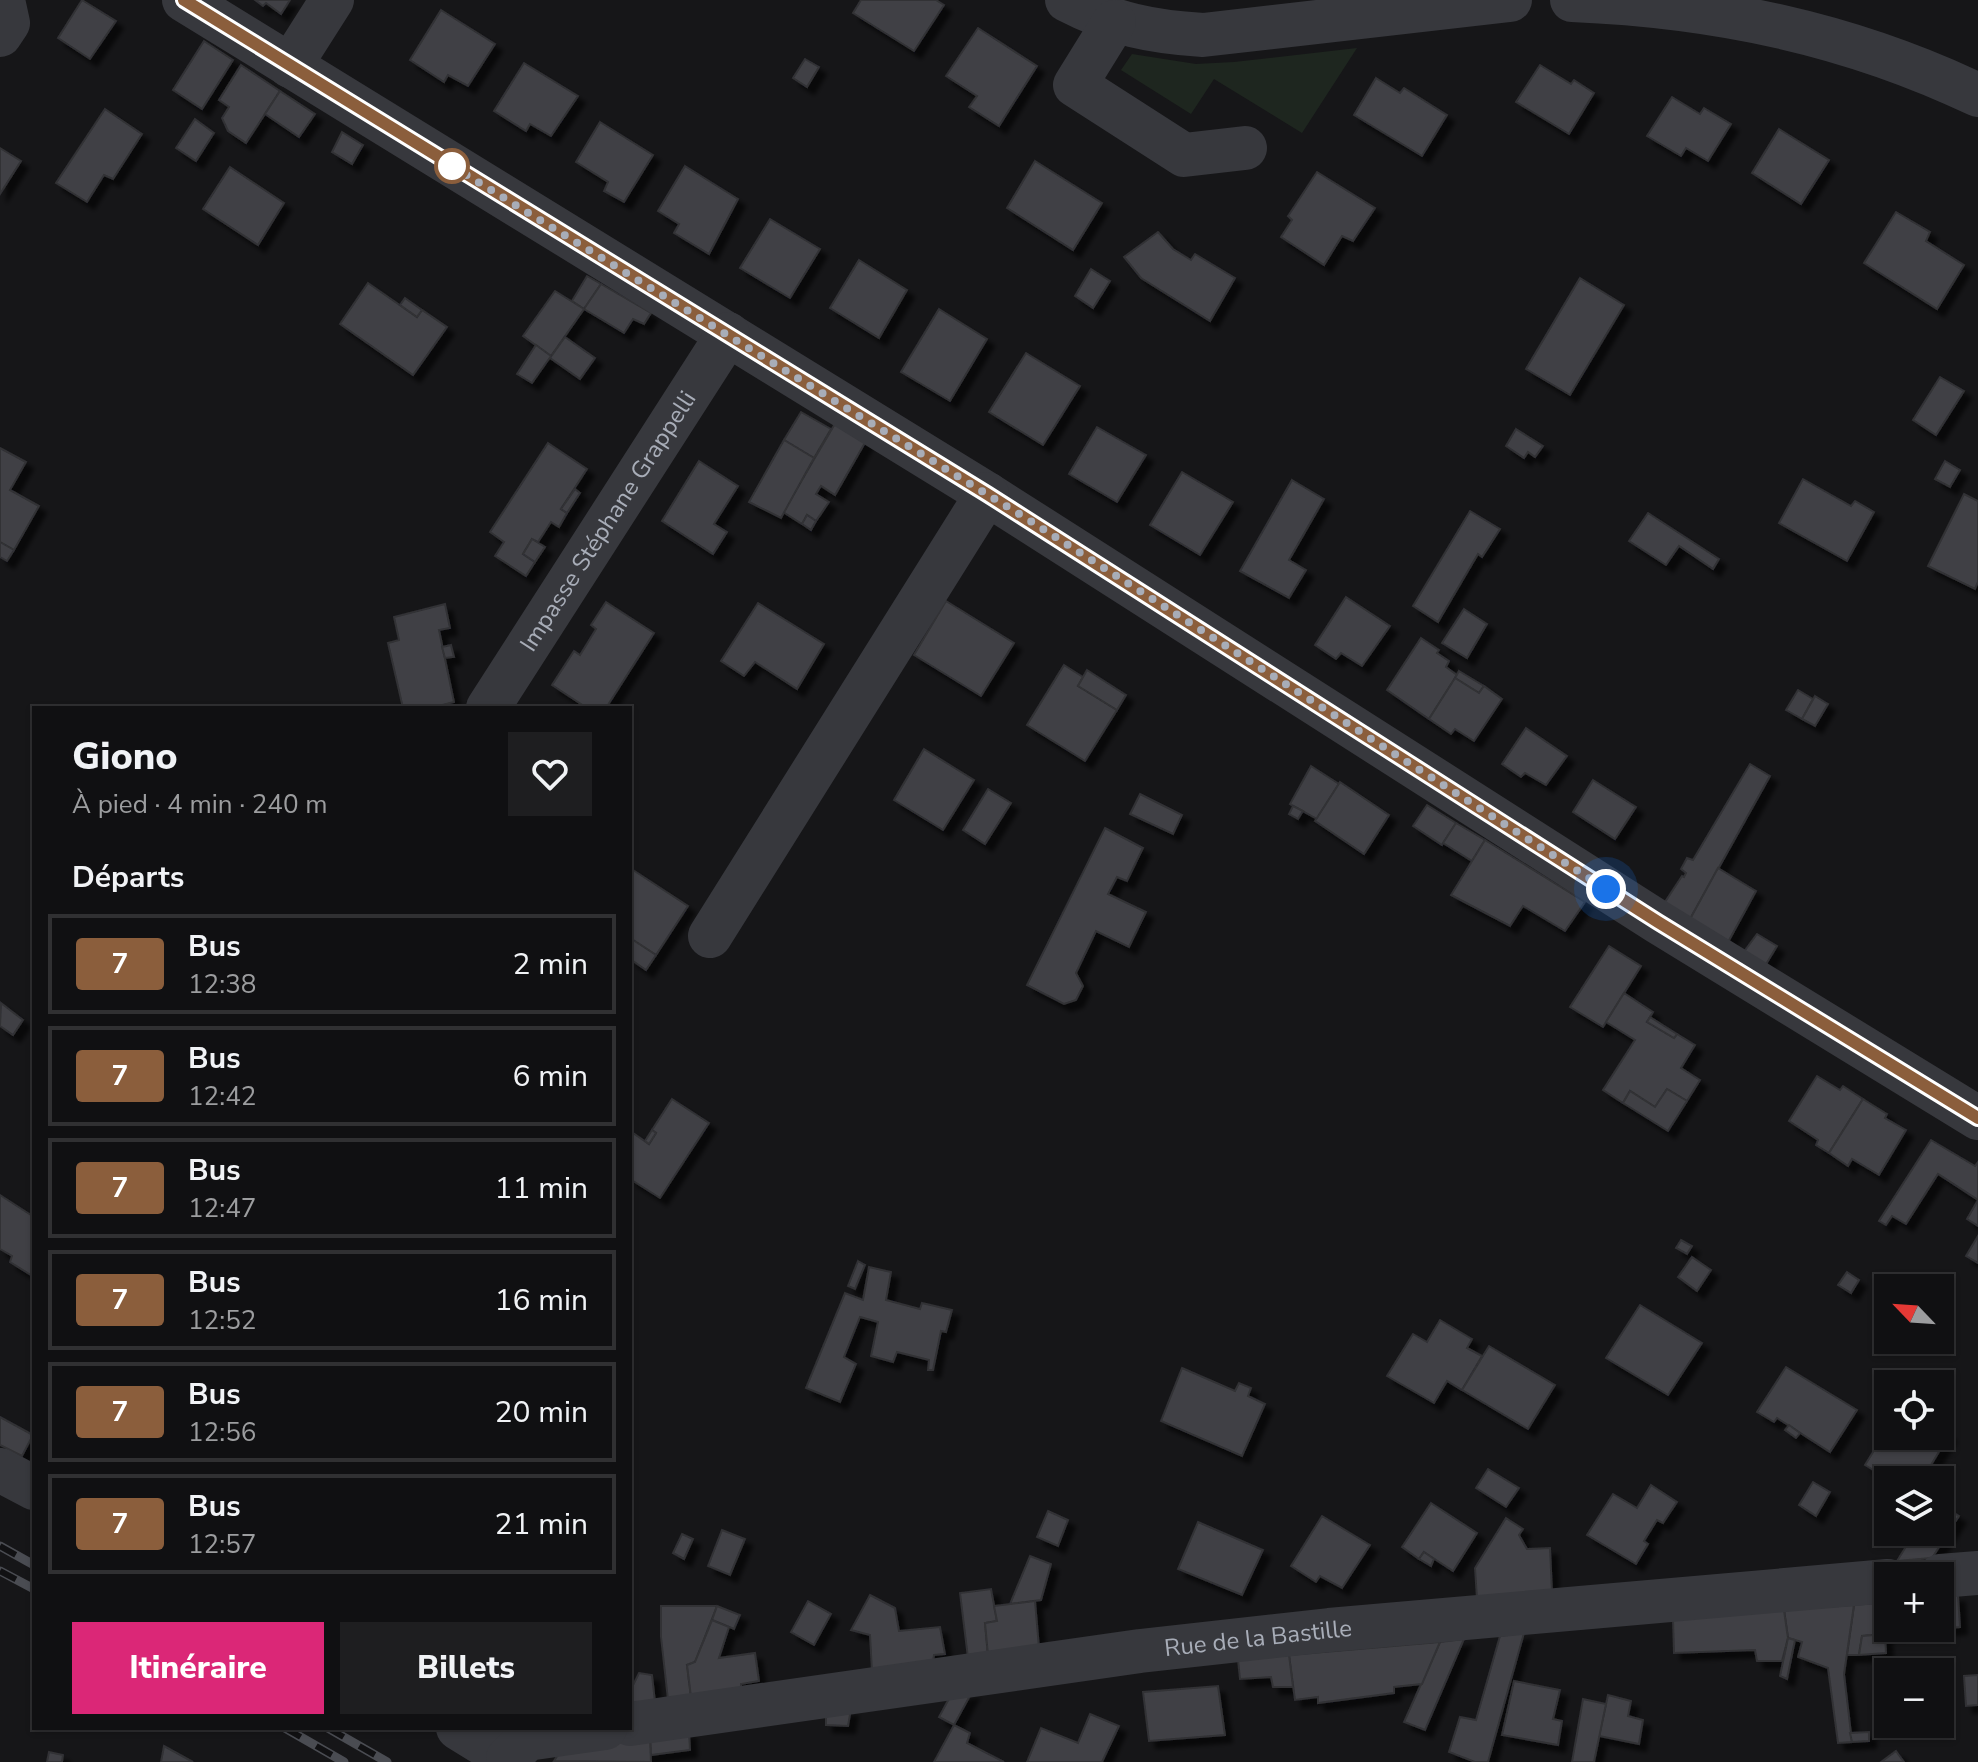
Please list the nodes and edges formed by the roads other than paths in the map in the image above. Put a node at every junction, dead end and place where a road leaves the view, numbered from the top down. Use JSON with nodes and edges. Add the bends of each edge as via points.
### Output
{"nodes":[{"id":1,"x":3,"y":0,"type":"edge"},
{"id":2,"x":184,"y":0,"type":"edge"},
{"id":3,"x":332,"y":0,"type":"edge"},
{"id":4,"x":1067,"y":0,"type":"edge"},
{"id":5,"x":1510,"y":0,"type":"edge"},
{"id":6,"x":1572,"y":0,"type":"edge"},
{"id":7,"x":1114,"y":22,"type":"junction"},
{"id":8,"x":0,"y":35,"type":"edge"},
{"id":9,"x":290,"y":66,"type":"junction"},
{"id":10,"x":1978,"y":95,"type":"edge"},
{"id":11,"x":1245,"y":148,"type":"dead end"},
{"id":12,"x":728,"y":334,"type":"junction"},
{"id":13,"x":987,"y":494,"type":"junction"},
{"id":14,"x":489,"y":706,"type":"edge"},
{"id":15,"x":710,"y":936,"type":"dead end"},
{"id":16,"x":1978,"y":1118,"type":"edge"},
{"id":17,"x":0,"y":1470,"type":"edge"},
{"id":18,"x":32,"y":1487,"type":"edge"},
{"id":19,"x":1978,"y":1573,"type":"edge"},
{"id":20,"x":1954,"y":1575,"type":"edge"},
{"id":21,"x":1874,"y":1582,"type":"edge"},
{"id":22,"x":632,"y":1724,"type":"edge"},
{"id":23,"x":461,"y":1730,"type":"edge"},
{"id":24,"x":591,"y":1730,"type":"edge"},
{"id":25,"x":511,"y":1760,"type":"edge"}],
"edges":[{"from":1,"to":8,"type":"street","via":[[8,23]]},
{"from":2,"to":9,"type":"street"},
{"from":3,"to":9,"type":"street"},
{"from":4,"to":7,"type":"street"},
{"from":5,"to":7,"type":"street","via":[[1203,35]]},
{"from":6,"to":10,"type":"street","via":[[1715,13],[1804,30],[1872,51]]},
{"from":7,"to":11,"type":"street","via":[[1075,85],[1184,155]]},
{"from":9,"to":12,"type":"street"},
{"from":12,"to":13,"type":"street"},
{"from":12,"to":14,"type":"street","name":"Impasse Stéphane Grappelli"},
{"from":13,"to":15,"type":"street"},
{"from":13,"to":16,"type":"street","via":[[1658,922]]},
{"from":17,"to":18,"type":"street"},
{"from":19,"to":20,"type":"street"},
{"from":21,"to":22,"type":"street","name":"Rue de la Bastille","via":[[1140,1651]]},
{"from":23,"to":25,"type":"street"},
{"from":24,"to":25,"type":"street","via":[[527,1739]]}]}
